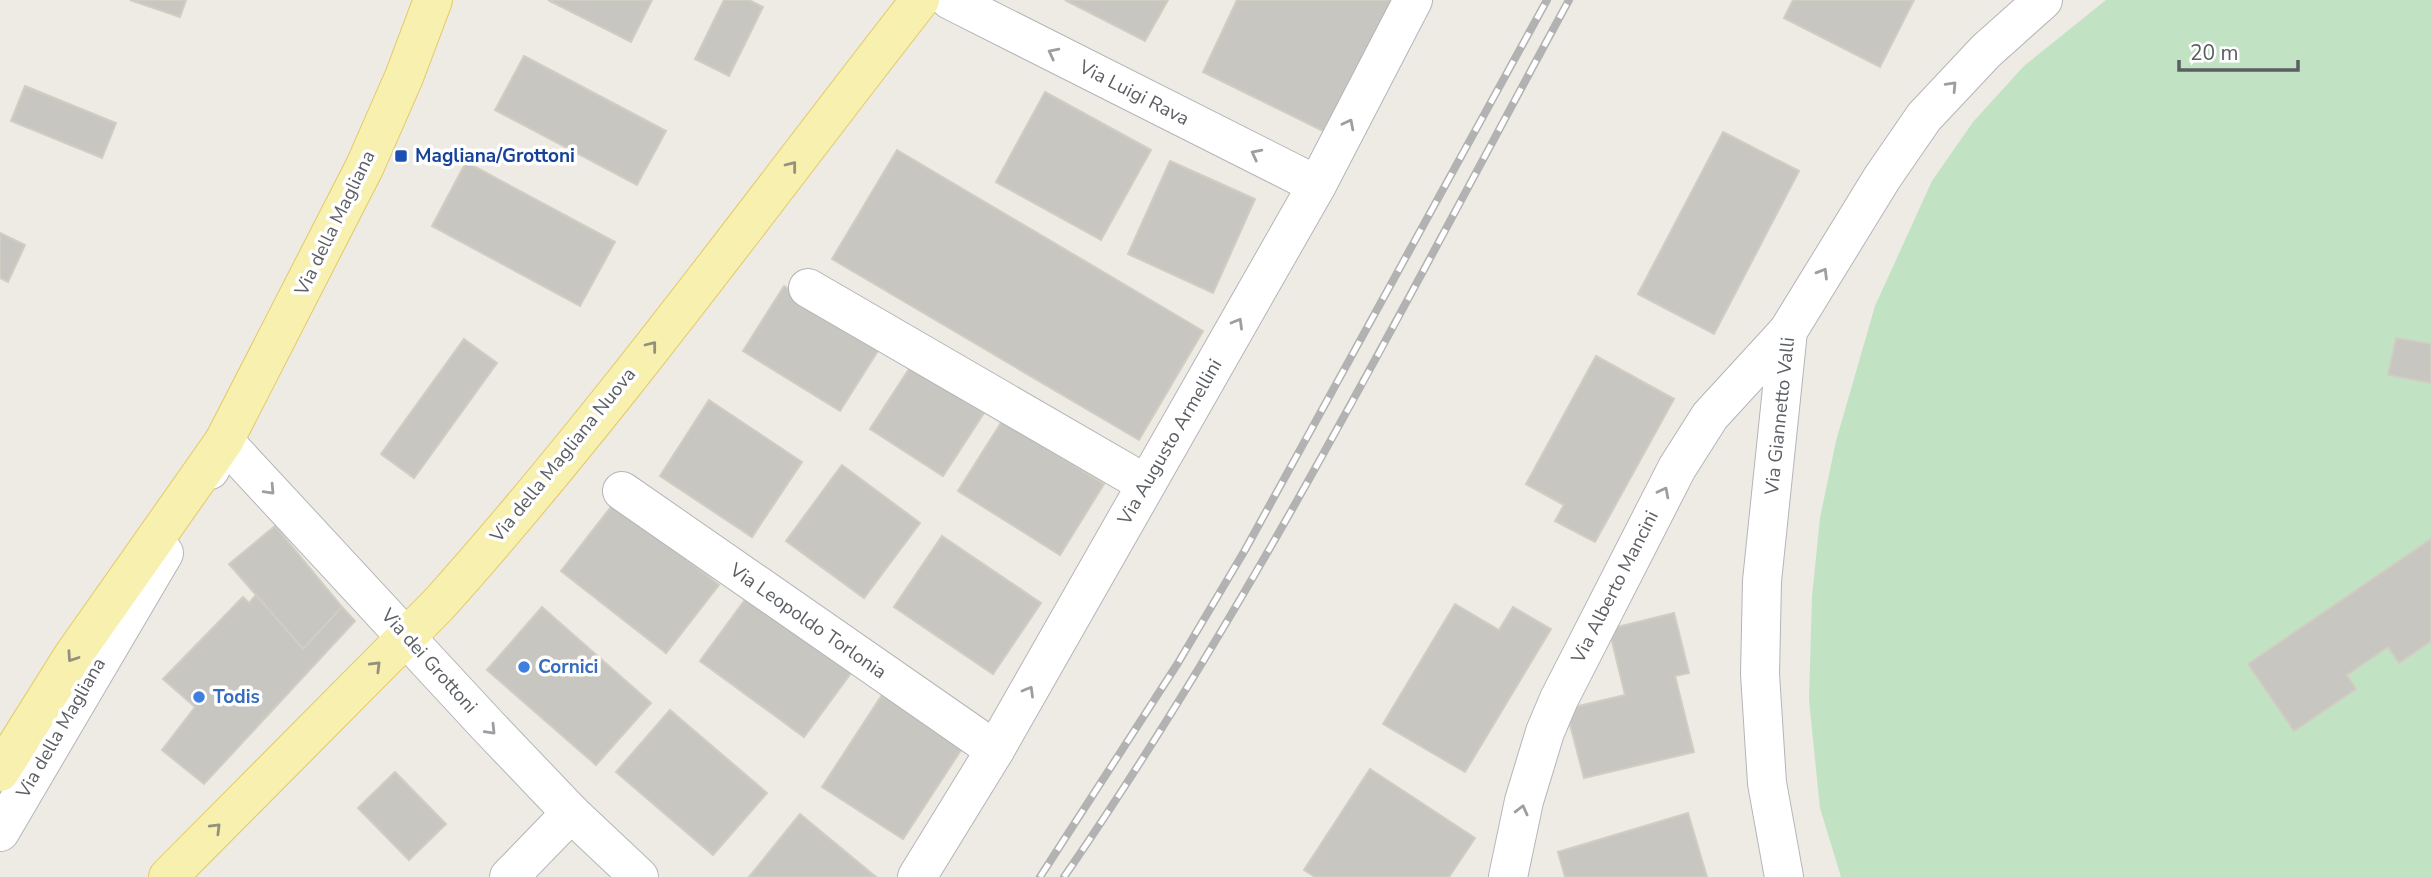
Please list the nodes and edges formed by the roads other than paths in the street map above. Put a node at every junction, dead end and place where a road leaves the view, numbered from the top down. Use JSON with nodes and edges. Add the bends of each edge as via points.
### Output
{"nodes":[{"id":1,"x":433,"y":0,"type":"edge"},
{"id":2,"x":920,"y":0,"type":"edge"},
{"id":3,"x":950,"y":0,"type":"edge"},
{"id":4,"x":1413,"y":0,"type":"edge"},
{"id":5,"x":2043,"y":0,"type":"edge"},
{"id":6,"x":1317,"y":185,"type":"junction"},
{"id":7,"x":808,"y":288,"type":"dead end"},
{"id":8,"x":1788,"y":331,"type":"junction"},
{"id":9,"x":224,"y":440,"type":"junction"},
{"id":10,"x":1146,"y":484,"type":"junction"},
{"id":11,"x":622,"y":491,"type":"dead end"},
{"id":12,"x":406,"y":637,"type":"junction"},
{"id":13,"x":995,"y":750,"type":"junction"},
{"id":14,"x":0,"y":772,"type":"edge"},
{"id":15,"x":571,"y":813,"type":"junction"},
{"id":16,"x":0,"y":832,"type":"edge"},
{"id":17,"x":168,"y":877,"type":"edge"},
{"id":18,"x":509,"y":877,"type":"edge"},
{"id":19,"x":639,"y":877,"type":"edge"},
{"id":20,"x":917,"y":877,"type":"edge"},
{"id":21,"x":1508,"y":877,"type":"edge"},
{"id":22,"x":1784,"y":877,"type":"edge"}],
"edges":[{"from":1,"to":9,"type":"main road","name":"Via della Magliana","via":[[365,166]]},
{"from":12,"to":2,"type":"main road","name":"Via della Magliana Nuova","one_way":true,"via":[[477,562],[571,448]]},
{"from":6,"to":3,"type":"street","name":"Via Luigi Rava","one_way":true},
{"from":6,"to":4,"type":"street","name":"Via Augusto Armellini","one_way":true},
{"from":8,"to":5,"type":"street","name":"Via Giannetto Valli","one_way":true,"via":[[1924,117],[1986,51]]},
{"from":10,"to":6,"type":"street","name":"Via Augusto Armellini","one_way":true},
{"from":7,"to":10,"type":"street"},
{"from":21,"to":8,"type":"street","name":"Via Alberto Mancini","one_way":true,"via":[[1538,754],[1572,670],[1694,439]]},
{"from":8,"to":22,"type":"street","name":"Via Giannetto Valli","via":[[1762,581],[1760,674],[1767,783]]},
{"from":9,"to":12,"type":"street","name":"Via dei Grottoni","one_way":true},
{"from":9,"to":14,"type":"main road","name":"Via della Magliana","one_way":true,"via":[[72,657]]},
{"from":9,"to":16,"type":"street","name":"Via della Magliana","via":[[194,501]]},
{"from":13,"to":10,"type":"street","name":"Via Augusto Armellini","one_way":true},
{"from":11,"to":13,"type":"street","name":"Via Leopoldo Torlonia"},
{"from":12,"to":15,"type":"street","name":"Via dei Grottoni","one_way":true},
{"from":17,"to":12,"type":"main road","name":"Via della Magliana Nuova","one_way":true},
{"from":13,"to":20,"type":"street","name":"Via Augusto Armellini"},
{"from":15,"to":18,"type":"street"},
{"from":15,"to":19,"type":"street","name":"Via dei Grottoni"}]}
